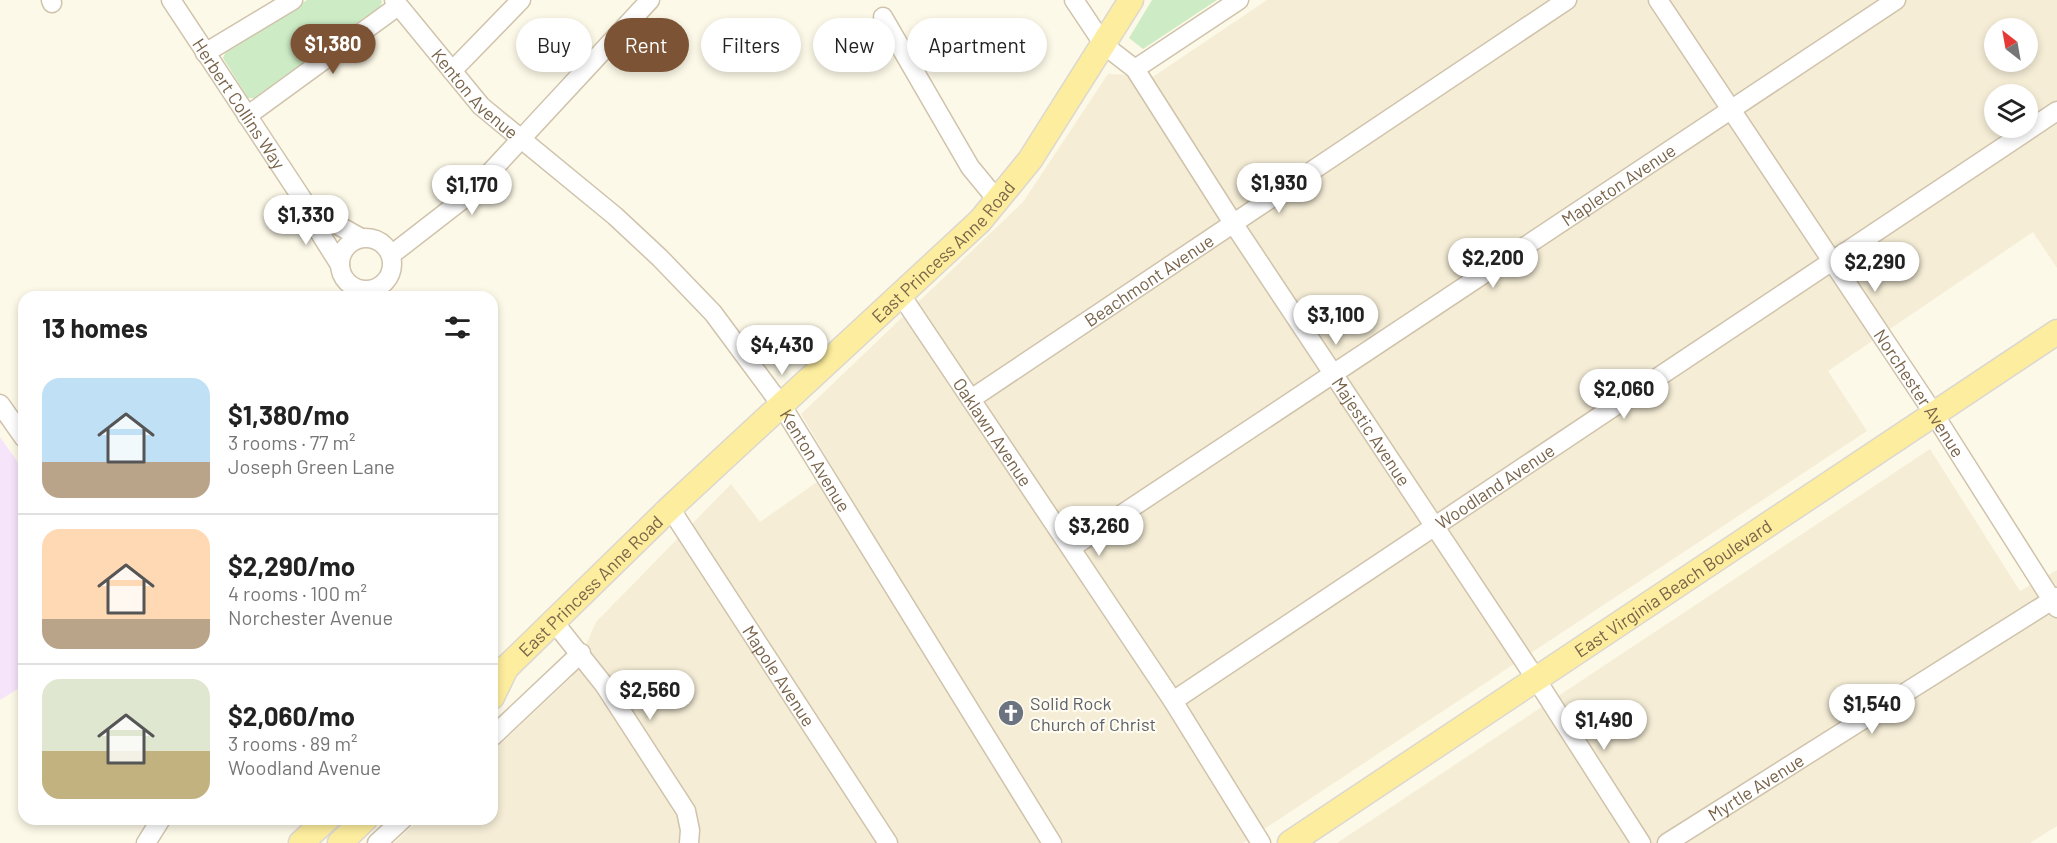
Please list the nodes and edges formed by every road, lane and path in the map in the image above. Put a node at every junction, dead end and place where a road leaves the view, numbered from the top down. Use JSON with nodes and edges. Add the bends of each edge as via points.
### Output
{"nodes":[{"id":1,"x":171,"y":0,"type":"edge"},
{"id":2,"x":292,"y":0,"type":"edge"},
{"id":3,"x":1074,"y":0,"type":"edge"},
{"id":4,"x":1131,"y":0,"type":"edge"},
{"id":5,"x":1239,"y":0,"type":"edge"},
{"id":6,"x":1567,"y":0,"type":"edge"},
{"id":7,"x":1658,"y":0,"type":"edge"},
{"id":8,"x":1896,"y":0,"type":"edge"},
{"id":9,"x":648,"y":1,"type":"edge"},
{"id":10,"x":515,"y":2,"type":"edge"},
{"id":11,"x":396,"y":3,"type":"edge"},
{"id":12,"x":883,"y":17,"type":"dead end"},
{"id":13,"x":1104,"y":45,"type":"junction"},
{"id":14,"x":205,"y":53,"type":"junction"},
{"id":15,"x":1135,"y":69,"type":"junction"},
{"id":16,"x":452,"y":71,"type":"junction"},
{"id":17,"x":1731,"y":109,"type":"junction"},
{"id":18,"x":2057,"y":111,"type":"edge"},
{"id":19,"x":247,"y":116,"type":"junction"},
{"id":20,"x":521,"y":140,"type":"junction"},
{"id":21,"x":998,"y":201,"type":"junction"},
{"id":22,"x":309,"y":209,"type":"junction"},
{"id":23,"x":1233,"y":223,"type":"junction"},
{"id":24,"x":361,"y":238,"type":"junction"},
{"id":25,"x":391,"y":255,"type":"junction"},
{"id":26,"x":1832,"y":260,"type":"junction"},
{"id":27,"x":340,"y":265,"type":"junction"},
{"id":28,"x":901,"y":295,"type":"junction"},
{"id":29,"x":2057,"y":332,"type":"edge"},
{"id":30,"x":1333,"y":374,"type":"junction"},
{"id":31,"x":971,"y":399,"type":"junction"},
{"id":32,"x":0,"y":404,"type":"edge"},
{"id":33,"x":782,"y":406,"type":"junction"},
{"id":34,"x":1934,"y":414,"type":"junction"},
{"id":35,"x":18,"y":430,"type":"edge"},
{"id":36,"x":670,"y":508,"type":"junction"},
{"id":37,"x":1434,"y":525,"type":"junction"},
{"id":38,"x":1071,"y":548,"type":"junction"},
{"id":39,"x":2055,"y":602,"type":"edge"},
{"id":40,"x":554,"y":622,"type":"junction"},
{"id":41,"x":581,"y":653,"type":"junction"},
{"id":42,"x":499,"y":672,"type":"edge"},
{"id":43,"x":1536,"y":679,"type":"junction"},
{"id":44,"x":1173,"y":701,"type":"junction"},
{"id":45,"x":498,"y":730,"type":"edge"},
{"id":46,"x":157,"y":825,"type":"edge"},
{"id":47,"x":320,"y":825,"type":"edge"},
{"id":48,"x":359,"y":825,"type":"edge"},
{"id":49,"x":396,"y":825,"type":"edge"},
{"id":50,"x":146,"y":843,"type":"edge"},
{"id":51,"x":301,"y":843,"type":"edge"},
{"id":52,"x":340,"y":843,"type":"edge"},
{"id":53,"x":377,"y":843,"type":"edge"},
{"id":54,"x":689,"y":843,"type":"edge"},
{"id":55,"x":888,"y":843,"type":"edge"},
{"id":56,"x":1052,"y":843,"type":"edge"},
{"id":57,"x":1261,"y":843,"type":"edge"},
{"id":58,"x":1290,"y":843,"type":"edge"},
{"id":59,"x":1641,"y":843,"type":"edge"},
{"id":60,"x":1667,"y":843,"type":"edge"}],
"edges":[{"from":1,"to":14,"type":"street","name":"Herbert Collins Way"},
{"from":2,"to":14,"type":"street"},
{"from":3,"to":13,"type":"street","name":"Majestic Avenue"},
{"from":4,"to":13,"type":"main road","name":"East Princess Anne Road"},
{"from":5,"to":15,"type":"street"},
{"from":6,"to":23,"type":"street","name":"Beachmont Avenue"},
{"from":7,"to":17,"type":"street","name":"Norchester Avenue"},
{"from":8,"to":17,"type":"street","name":"Mapleton Avenue"},
{"from":9,"to":20,"type":"street"},
{"from":10,"to":16,"type":"street"},
{"from":11,"to":16,"type":"street","name":"Kenton Avenue"},
{"from":11,"to":19,"type":"street"},
{"from":12,"to":21,"type":"street","via":[[970,167]]},
{"from":13,"to":15,"type":"street","name":"Majestic Avenue"},
{"from":13,"to":21,"type":"main road","name":"East Princess Anne Road","via":[[1030,160]]},
{"from":14,"to":19,"type":"street","name":"Herbert Collins Way"},
{"from":15,"to":23,"type":"street","name":"Majestic Avenue"},
{"from":16,"to":20,"type":"street","name":"Kenton Avenue","via":[[481,106]]},
{"from":17,"to":26,"type":"street","name":"Norchester Avenue"},
{"from":17,"to":30,"type":"street","name":"Mapleton Avenue"},
{"from":18,"to":26,"type":"street","name":"Woodland Avenue"},
{"from":19,"to":22,"type":"street","name":"Herbert Collins Way"},
{"from":20,"to":25,"type":"street","via":[[471,193]]},
{"from":20,"to":33,"type":"street","name":"Kenton Avenue","via":[[660,258],[713,313]]},
{"from":21,"to":28,"type":"main road","name":"East Princess Anne Road"},
{"from":22,"to":24,"type":"street","name":"Herbert Collins Way"},
{"from":22,"to":27,"type":"street","name":"Herbert Collins Way"},
{"from":23,"to":30,"type":"street","name":"Majestic Avenue"},
{"from":23,"to":31,"type":"street","name":"Beachmont Avenue"},
{"from":24,"to":25,"type":"street","name":"Herbert Collins Way","via":[[376,239]]},
{"from":24,"to":27,"type":"street","via":[[348,245]]},
{"from":25,"to":27,"type":"street","name":"Herbert Collins Way","via":[[389,277],[371,290],[350,285]]},
{"from":26,"to":34,"type":"street","name":"Norchester Avenue"},
{"from":26,"to":37,"type":"street","name":"Woodland Avenue"},
{"from":28,"to":31,"type":"street","name":"Oaklawn Avenue"},
{"from":28,"to":33,"type":"main road","name":"East Princess Anne Road"},
{"from":29,"to":34,"type":"main road","name":"East Virginia Beach Boulevard"},
{"from":30,"to":37,"type":"street","name":"Majestic Avenue"},
{"from":30,"to":38,"type":"street","name":"Mapleton Avenue"},
{"from":31,"to":38,"type":"street","name":"Oaklawn Avenue"},
{"from":32,"to":35,"type":"street"},
{"from":33,"to":36,"type":"main road","name":"East Princess Anne Road"},
{"from":33,"to":56,"type":"street","name":"Kenton Avenue"},
{"from":34,"to":39,"type":"street","name":"Norchester Avenue"},
{"from":34,"to":43,"type":"main road","name":"East Virginia Beach Boulevard"},
{"from":36,"to":40,"type":"main road","name":"East Princess Anne Road"},
{"from":36,"to":55,"type":"street","name":"Mapole Avenue"},
{"from":37,"to":43,"type":"street","name":"Majestic Avenue"},
{"from":37,"to":44,"type":"street","name":"Woodland Avenue"},
{"from":38,"to":44,"type":"street","name":"Oaklawn Avenue"},
{"from":39,"to":60,"type":"street","name":"Myrtle Avenue"},
{"from":40,"to":41,"type":"street"},
{"from":40,"to":42,"type":"main road","name":"East Princess Anne Road"},
{"from":41,"to":45,"type":"street"},
{"from":41,"to":54,"type":"street","via":[[686,812]]},
{"from":43,"to":58,"type":"main road","name":"East Virginia Beach Boulevard"},
{"from":43,"to":59,"type":"street","name":"Majestic Avenue"},
{"from":44,"to":57,"type":"street","name":"Oaklawn Avenue"},
{"from":46,"to":50,"type":"street"},
{"from":47,"to":51,"type":"main road"},
{"from":48,"to":52,"type":"main road"},
{"from":49,"to":53,"type":"street"}]}
